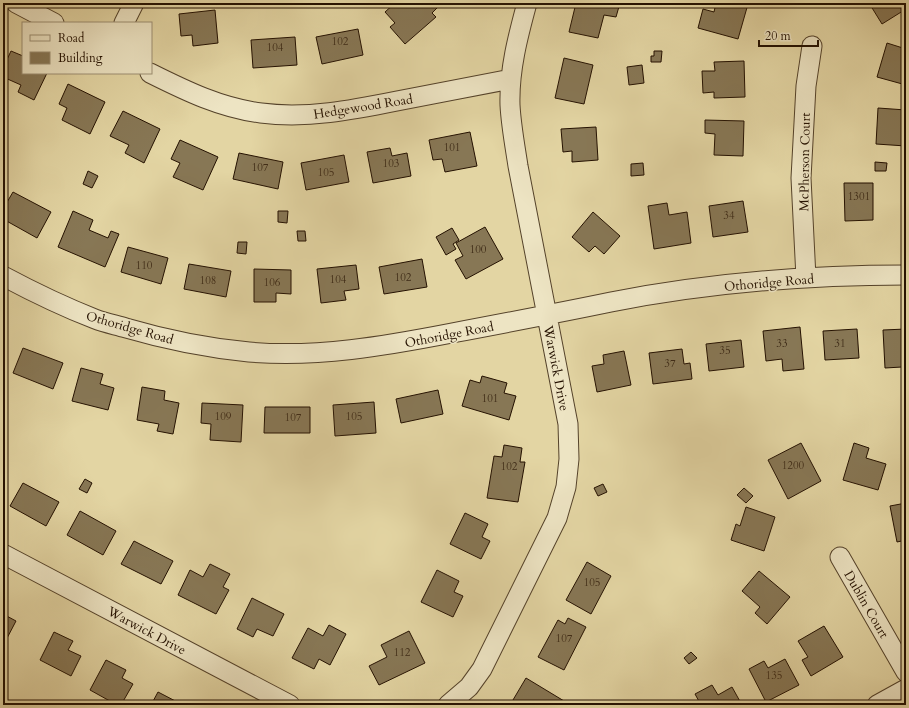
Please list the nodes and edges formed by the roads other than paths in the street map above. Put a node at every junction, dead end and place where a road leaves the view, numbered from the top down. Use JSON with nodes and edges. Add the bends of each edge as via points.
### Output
{"nodes":[{"id":1,"x":16,"y":3,"type":"edge"},
{"id":2,"x":134,"y":3,"type":"edge"},
{"id":3,"x":527,"y":3,"type":"edge"},
{"id":4,"x":52,"y":22,"type":"edge"},
{"id":5,"x":124,"y":22,"type":"edge"},
{"id":6,"x":812,"y":46,"type":"dead end"},
{"id":7,"x":152,"y":74,"type":"edge"},
{"id":8,"x":511,"y":79,"type":"junction"},
{"id":9,"x":906,"y":275,"type":"edge"},
{"id":10,"x":3,"y":276,"type":"edge"},
{"id":11,"x":806,"y":278,"type":"junction"},
{"id":12,"x":547,"y":315,"type":"junction"},
{"id":13,"x":3,"y":554,"type":"edge"},
{"id":14,"x":840,"y":557,"type":"dead end"},
{"id":15,"x":906,"y":672,"type":"edge"},
{"id":16,"x":906,"y":689,"type":"edge"},
{"id":17,"x":290,"y":705,"type":"edge"},
{"id":18,"x":448,"y":705,"type":"edge"},
{"id":19,"x":877,"y":705,"type":"edge"}],
"edges":[{"from":1,"to":4,"type":"street"},
{"from":2,"to":5,"type":"street"},
{"from":3,"to":8,"type":"street","name":"Warwick Drive"},
{"from":6,"to":11,"type":"street","name":"McPherson Court","via":[[800,178]]},
{"from":7,"to":8,"type":"street","name":"Hedgewood Road","via":[[209,101],[262,113],[292,115],[348,110]]},
{"from":8,"to":12,"type":"street","name":"Warwick Drive","via":[[512,129]]},
{"from":9,"to":11,"type":"street","name":"Othoridge Road"},
{"from":10,"to":12,"type":"street","name":"Othoridge Road","via":[[97,320],[192,345],[251,352],[300,353],[348,350]]},
{"from":11,"to":12,"type":"street","name":"Othoridge Road","via":[[678,290]]},
{"from":12,"to":18,"type":"street","name":"Warwick Drive","via":[[568,424],[569,458],[566,487],[556,518],[482,669],[469,687]]},
{"from":13,"to":17,"type":"street","name":"Warwick Drive"},
{"from":14,"to":15,"type":"street","name":"Dublin Court"},
{"from":16,"to":19,"type":"street"}]}
